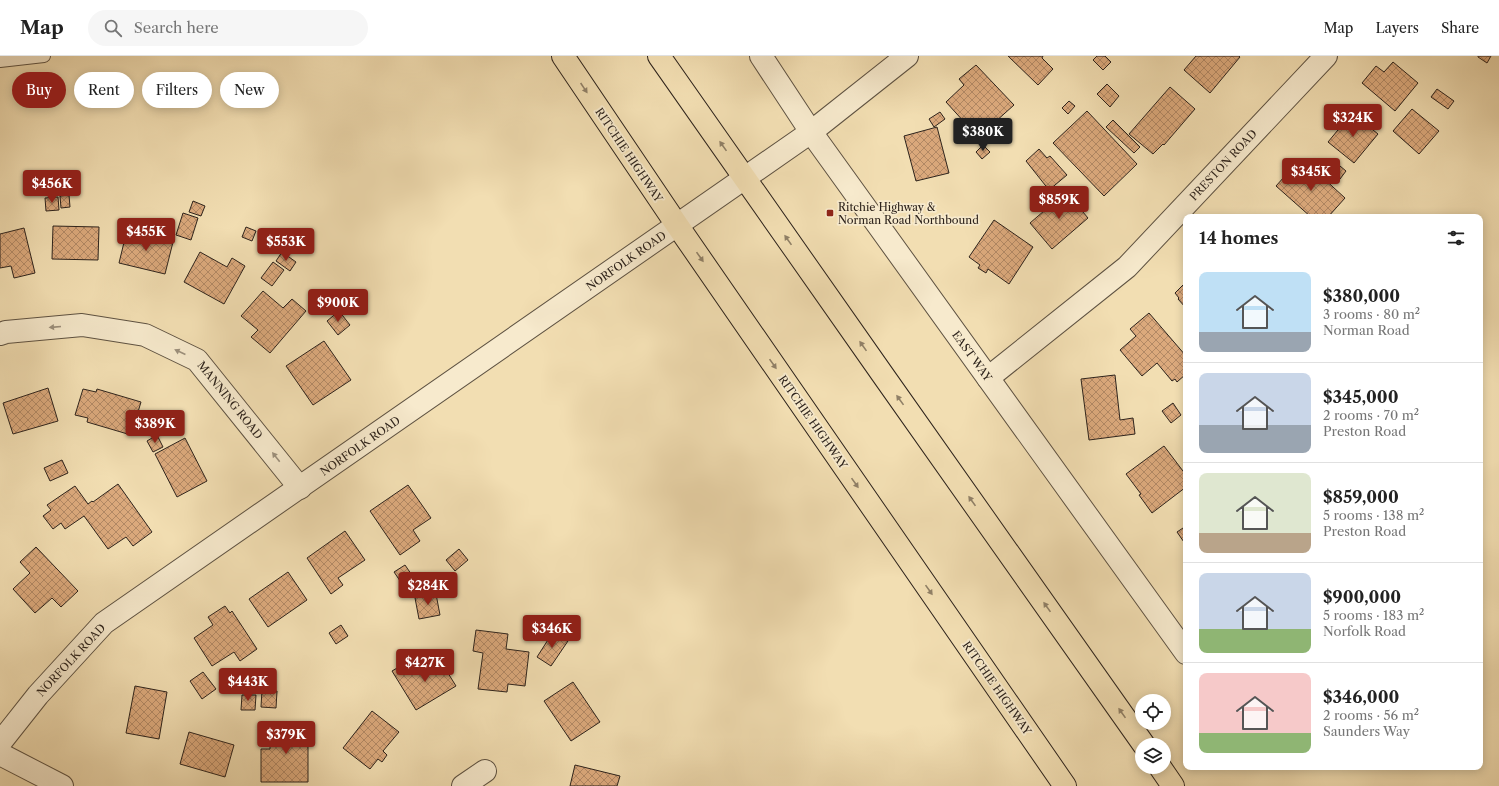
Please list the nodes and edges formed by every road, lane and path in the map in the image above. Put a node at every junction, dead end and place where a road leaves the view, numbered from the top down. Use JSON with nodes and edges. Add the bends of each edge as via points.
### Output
{"nodes":[{"id":1,"x":44,"y":56,"type":"edge"},
{"id":2,"x":563,"y":56,"type":"edge"},
{"id":3,"x":659,"y":56,"type":"edge"},
{"id":4,"x":761,"y":56,"type":"edge"},
{"id":5,"x":907,"y":56,"type":"edge"},
{"id":6,"x":1326,"y":56,"type":"edge"},
{"id":7,"x":0,"y":61,"type":"edge"},
{"id":8,"x":811,"y":132,"type":"junction"},
{"id":9,"x":745,"y":178,"type":"junction"},
{"id":10,"x":678,"y":225,"type":"junction"},
{"id":11,"x":0,"y":334,"type":"edge"},
{"id":12,"x":988,"y":378,"type":"junction"},
{"id":13,"x":300,"y":488,"type":"junction"},
{"id":14,"x":1183,"y":649,"type":"edge"},
{"id":15,"x":1139,"y":738,"type":"edge"},
{"id":16,"x":0,"y":743,"type":"edge"},
{"id":17,"x":0,"y":754,"type":"edge"},
{"id":18,"x":485,"y":771,"type":"dead end"},
{"id":19,"x":1165,"y":774,"type":"edge"},
{"id":20,"x":62,"y":786,"type":"edge"},
{"id":21,"x":463,"y":786,"type":"edge"},
{"id":22,"x":1065,"y":786,"type":"edge"},
{"id":23,"x":1173,"y":786,"type":"edge"}],
"edges":[{"from":1,"to":7,"type":"lane"},
{"from":2,"to":10,"type":"main road","name":"RITCHIE HIGHWAY","one_way":true},
{"from":9,"to":3,"type":"main road","one_way":true},
{"from":4,"to":8,"type":"street","name":"EAST WAY"},
{"from":5,"to":8,"type":"street","name":"NORFOLK ROAD"},
{"from":6,"to":12,"type":"street","name":"PRESTON ROAD","via":[[1127,267]]},
{"from":8,"to":9,"type":"street","name":"NORFOLK ROAD"},
{"from":8,"to":12,"type":"street","name":"EAST WAY"},
{"from":9,"to":10,"type":"street","name":"NORFOLK ROAD"},
{"from":15,"to":9,"type":"main road","one_way":true},
{"from":10,"to":13,"type":"street","name":"NORFOLK ROAD"},
{"from":10,"to":22,"type":"main road","name":"RITCHIE HIGHWAY","one_way":true},
{"from":13,"to":11,"type":"street","name":"MANNING ROAD","one_way":true,"via":[[197,360],[146,335],[82,324]]},
{"from":12,"to":14,"type":"street","name":"EAST WAY"},
{"from":13,"to":16,"type":"street","name":"NORFOLK ROAD","via":[[104,623],[38,695]]},
{"from":17,"to":20,"type":"street"},
{"from":18,"to":21,"type":"street"},
{"from":19,"to":23,"type":"main road"}]}
